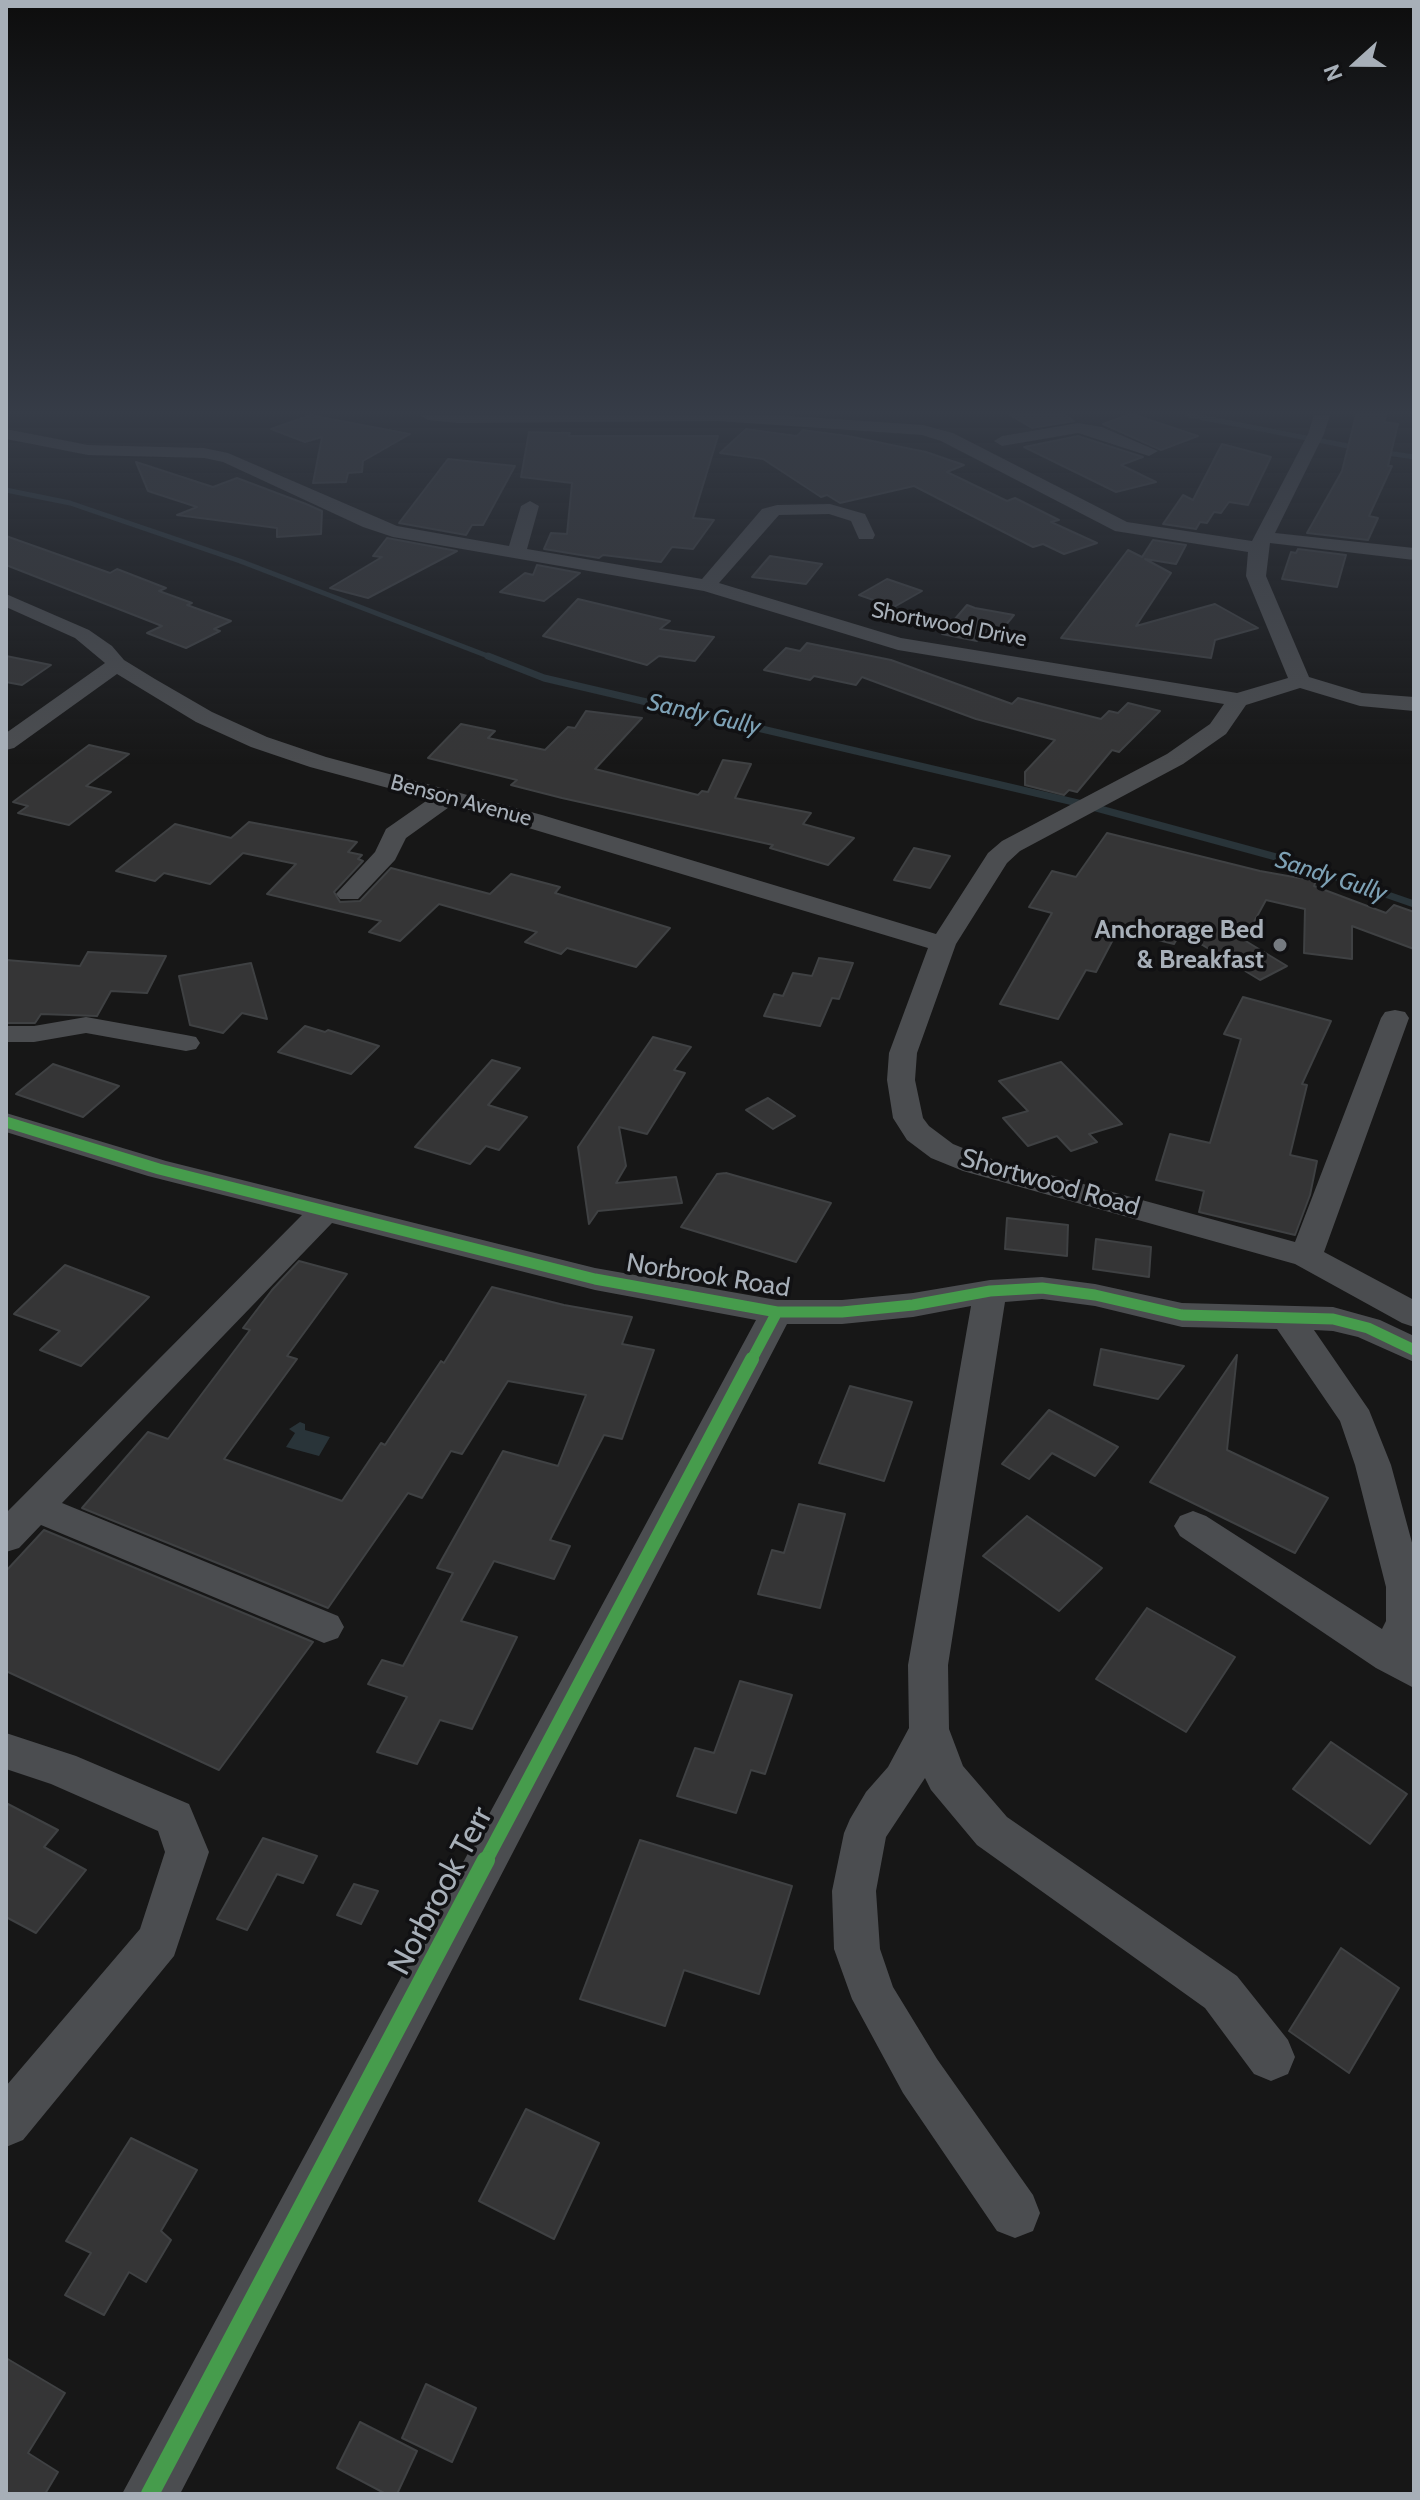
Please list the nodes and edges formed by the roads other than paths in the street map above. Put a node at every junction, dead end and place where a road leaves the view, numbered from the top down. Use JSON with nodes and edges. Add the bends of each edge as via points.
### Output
{"nodes":[{"id":1,"x":399,"y":532,"type":"edge"},
{"id":2,"x":523,"y":532,"type":"edge"},
{"id":3,"x":752,"y":532,"type":"edge"},
{"id":4,"x":865,"y":532,"type":"edge"},
{"id":5,"x":1166,"y":532,"type":"edge"},
{"id":6,"x":1267,"y":532,"type":"edge"},
{"id":7,"x":866,"y":535,"type":"dead end"},
{"id":8,"x":1262,"y":542,"type":"junction"},
{"id":9,"x":516,"y":554,"type":"junction"},
{"id":10,"x":1414,"y":554,"type":"edge"},
{"id":11,"x":707,"y":586,"type":"junction"},
{"id":12,"x":6,"y":600,"type":"edge"},
{"id":13,"x":117,"y":664,"type":"junction"},
{"id":14,"x":1300,"y":681,"type":"junction"},
{"id":15,"x":1238,"y":700,"type":"junction"},
{"id":16,"x":1414,"y":704,"type":"edge"},
{"id":17,"x":6,"y":743,"type":"edge"},
{"id":18,"x":448,"y":797,"type":"junction"},
{"id":19,"x":349,"y":894,"type":"dead end"},
{"id":20,"x":943,"y":944,"type":"junction"},
{"id":21,"x":1395,"y":1018,"type":"dead end"},
{"id":22,"x":6,"y":1034,"type":"edge"},
{"id":23,"x":186,"y":1043,"type":"dead end"},
{"id":24,"x":6,"y":1122,"type":"edge"},
{"id":25,"x":325,"y":1211,"type":"junction"},
{"id":26,"x":1306,"y":1256,"type":"junction"},
{"id":27,"x":990,"y":1291,"type":"junction"},
{"id":28,"x":777,"y":1312,"type":"junction"},
{"id":29,"x":1414,"y":1315,"type":"edge"},
{"id":30,"x":1287,"y":1319,"type":"junction"},
{"id":31,"x":1414,"y":1350,"type":"edge"},
{"id":32,"x":34,"y":1507,"type":"junction"},
{"id":33,"x":1193,"y":1526,"type":"dead end"},
{"id":34,"x":6,"y":1537,"type":"edge"},
{"id":35,"x":324,"y":1627,"type":"dead end"},
{"id":36,"x":1402,"y":1664,"type":"edge"},
{"id":37,"x":929,"y":1729,"type":"junction"},
{"id":38,"x":6,"y":1751,"type":"edge"},
{"id":39,"x":1271,"y":2057,"type":"dead end"},
{"id":40,"x":6,"y":2123,"type":"edge"},
{"id":41,"x":1015,"y":2213,"type":"dead end"},
{"id":42,"x":150,"y":2494,"type":"edge"}],
"edges":[{"from":1,"to":9,"type":"street","name":"Shortwood Drive"},
{"from":2,"to":9,"type":"street"},
{"from":3,"to":11,"type":"street"},
{"from":4,"to":7,"type":"street"},
{"from":5,"to":8,"type":"street"},
{"from":6,"to":8,"type":"street"},
{"from":8,"to":10,"type":"street"},
{"from":8,"to":14,"type":"street","via":[[1256,576]]},
{"from":9,"to":11,"type":"street","name":"Shortwood Drive"},
{"from":11,"to":15,"type":"street","name":"Shortwood Drive","via":[[898,644]]},
{"from":12,"to":13,"type":"street","name":"Benson Avenue","via":[[82,634]]},
{"from":13,"to":17,"type":"street"},
{"from":13,"to":18,"type":"street","name":"Benson Avenue","via":[[204,717],[259,742]]},
{"from":14,"to":15,"type":"street"},
{"from":14,"to":16,"type":"street","via":[[1360,699]]},
{"from":15,"to":20,"type":"street","name":"Shortwood Road","via":[[1218,729],[1175,759],[1011,846],[997,858]]},
{"from":18,"to":19,"type":"street","via":[[395,834],[386,855]]},
{"from":18,"to":20,"type":"street","name":"Benson Avenue"},
{"from":20,"to":26,"type":"street","name":"Shortwood Road","via":[[903,1053],[901,1080],[908,1118],[918,1133],[942,1151],[974,1164]]},
{"from":21,"to":26,"type":"street"},
{"from":22,"to":23,"type":"street","via":[[86,1025]]},
{"from":24,"to":25,"type":"street","name":"Norbrook Road","via":[[159,1169]]},
{"from":25,"to":28,"type":"street","name":"Norbrook Road","via":[[595,1279]]},
{"from":25,"to":32,"type":"street"},
{"from":26,"to":29,"type":"street","name":"Shortwood Road"},
{"from":27,"to":28,"type":"street","name":"Norbrook Road","via":[[842,1312]]},
{"from":27,"to":30,"type":"street","name":"Norbrook Road","via":[[1042,1288],[1182,1315]]},
{"from":27,"to":37,"type":"street","via":[[928,1665]]},
{"from":28,"to":42,"type":"street","name":"Norbrook Terr"},
{"from":30,"to":31,"type":"street","name":"Norbrook Road","via":[[1345,1322]]},
{"from":30,"to":36,"type":"street","via":[[1357,1419],[1373,1465],[1405,1587]]},
{"from":32,"to":34,"type":"street"},
{"from":32,"to":35,"type":"street"},
{"from":33,"to":36,"type":"street"},
{"from":37,"to":39,"type":"street","via":[[946,1777],[992,1831],[1221,1992]]},
{"from":37,"to":41,"type":"street","via":[[903,1780],[865,1833],[854,1891],[857,1949],[875,1999],[920,2076]]},
{"from":38,"to":40,"type":"street","via":[[174,1818],[187,1852],[158,1941]]}]}
